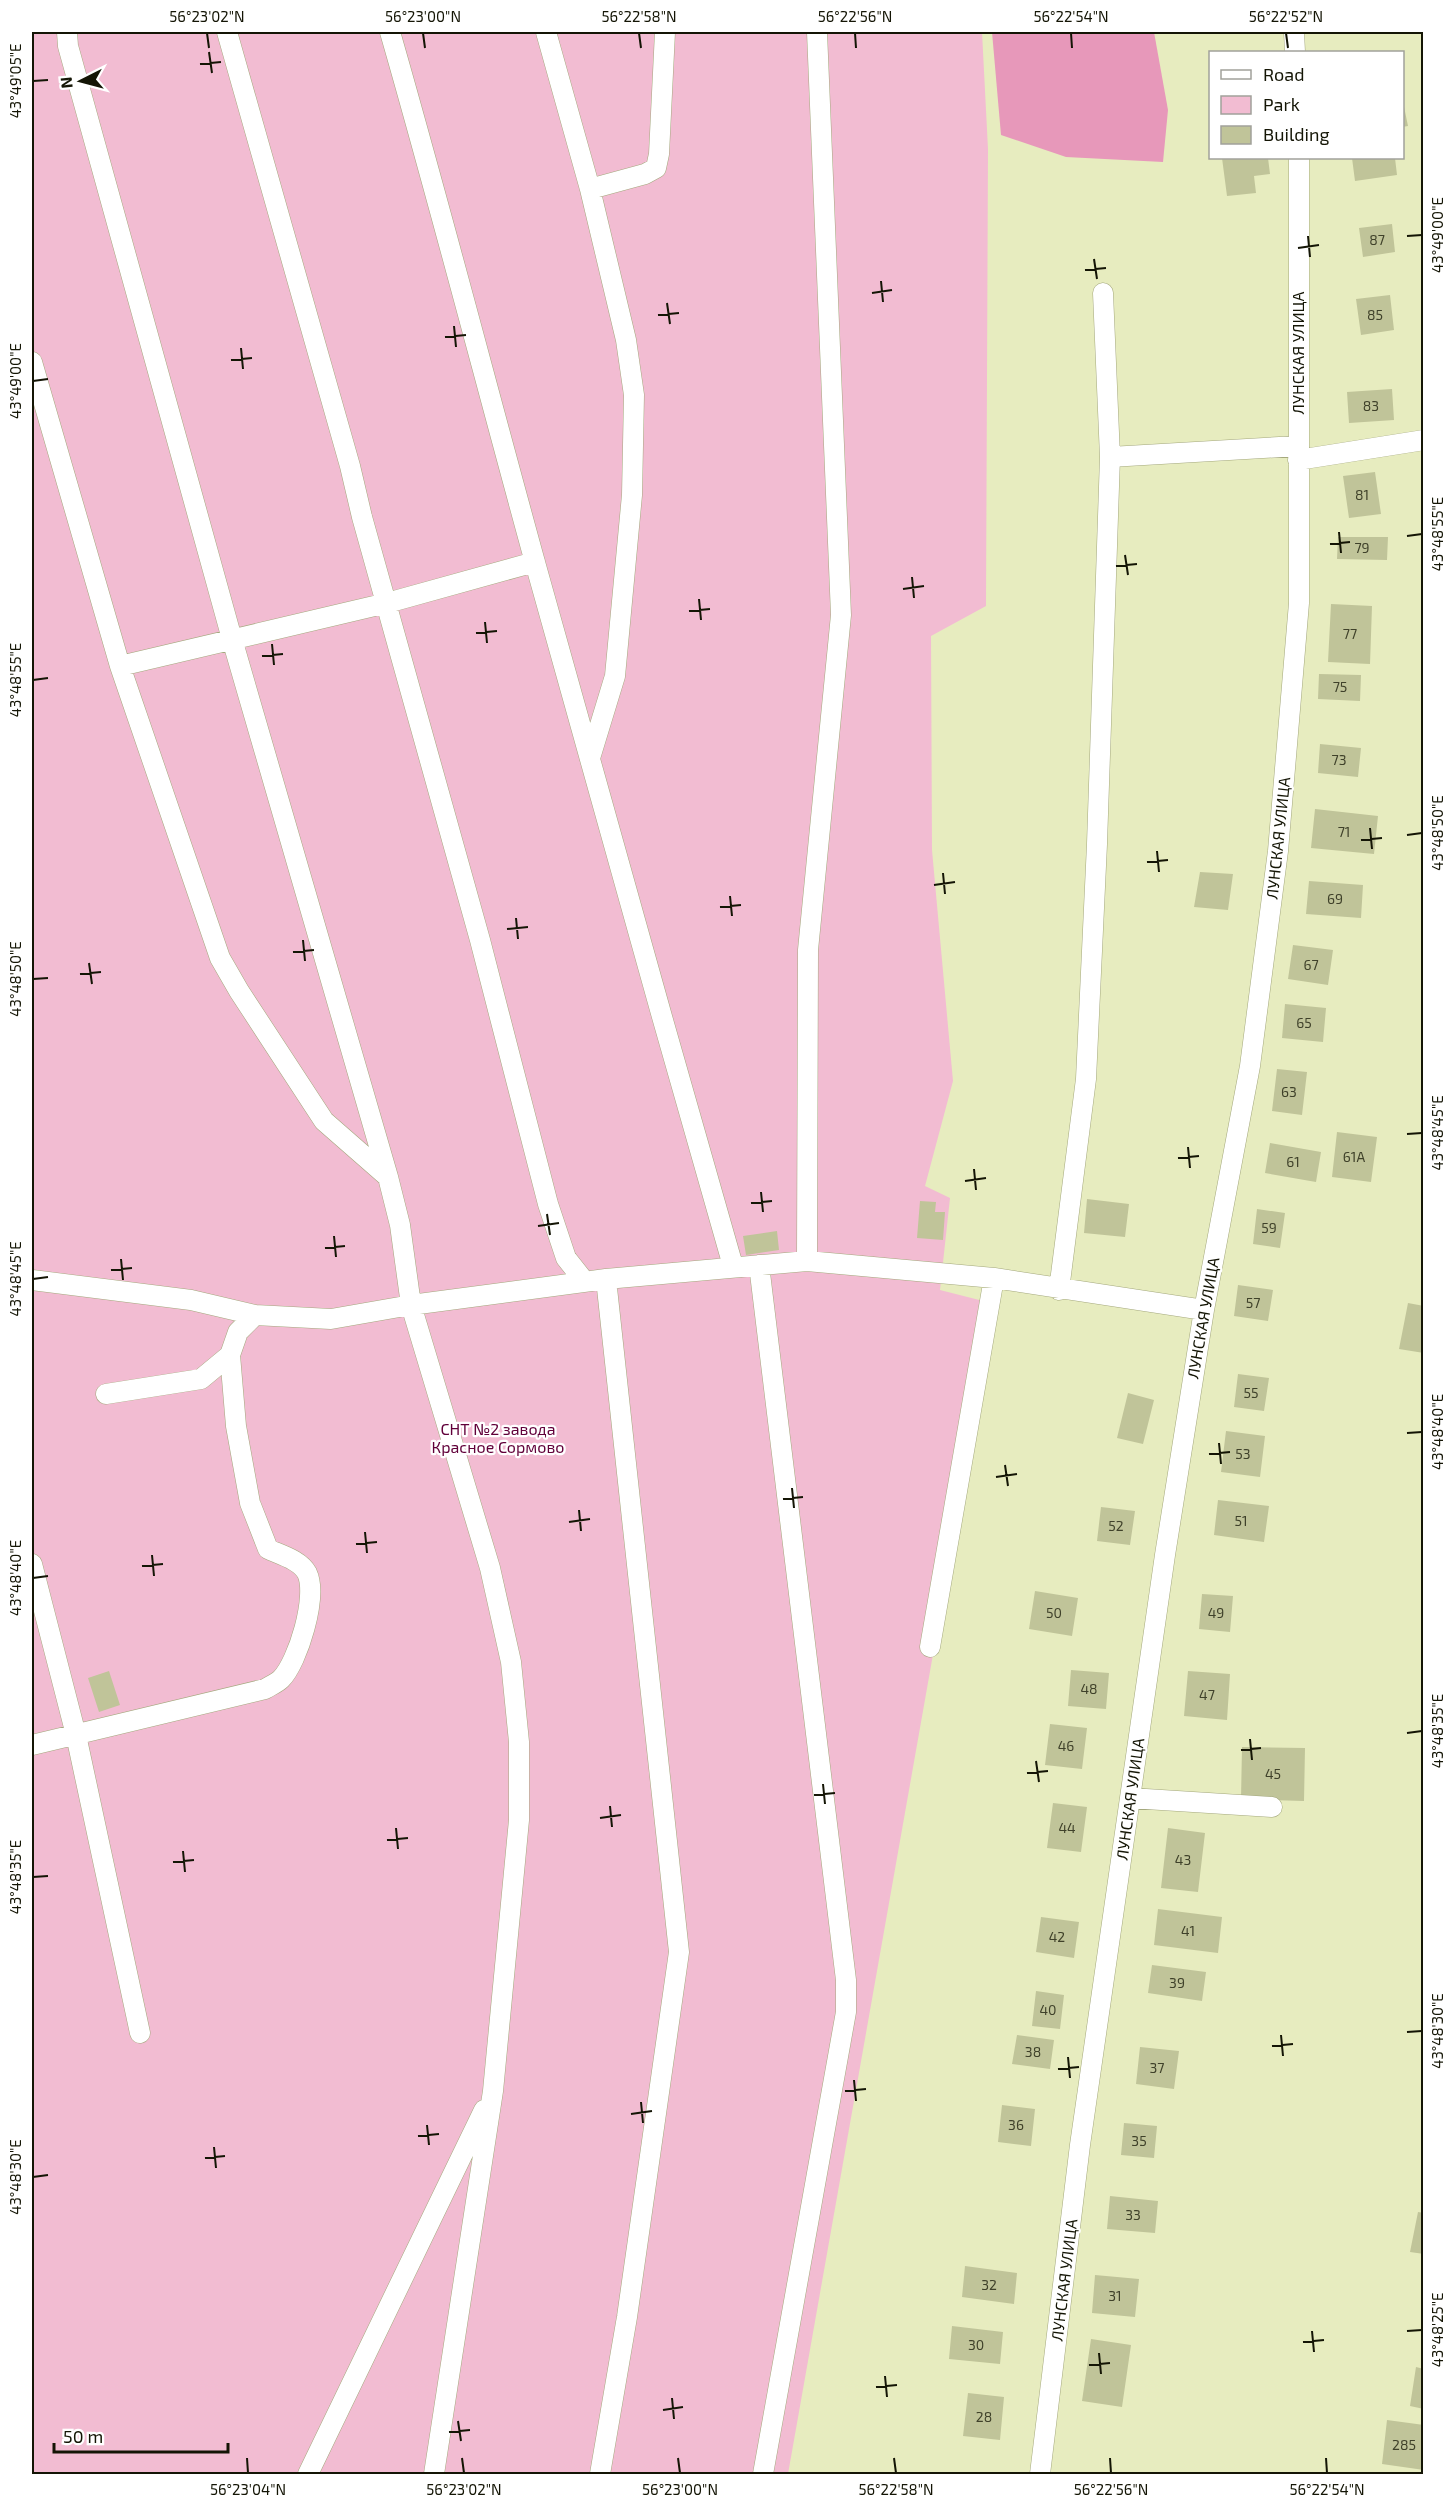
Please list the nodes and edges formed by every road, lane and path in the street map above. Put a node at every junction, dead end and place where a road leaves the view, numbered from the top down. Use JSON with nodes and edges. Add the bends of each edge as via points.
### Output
{"nodes":[{"id":1,"x":68,"y":32,"type":"edge"},
{"id":2,"x":227,"y":32,"type":"edge"},
{"id":3,"x":390,"y":32,"type":"edge"},
{"id":4,"x":546,"y":32,"type":"edge"},
{"id":5,"x":665,"y":32,"type":"edge"},
{"id":6,"x":817,"y":32,"type":"edge"},
{"id":7,"x":1294,"y":32,"type":"edge"},
{"id":8,"x":1295,"y":51,"type":"edge"},
{"id":9,"x":1299,"y":159,"type":"edge"},
{"id":10,"x":590,"y":189,"type":"junction"},
{"id":11,"x":1103,"y":293,"type":"dead end"},
{"id":12,"x":32,"y":362,"type":"edge"},
{"id":13,"x":1424,"y":440,"type":"edge"},
{"id":14,"x":1298,"y":453,"type":"junction"},
{"id":15,"x":1110,"y":457,"type":"junction"},
{"id":16,"x":535,"y":562,"type":"junction"},
{"id":17,"x":387,"y":603,"type":"junction"},
{"id":18,"x":232,"y":639,"type":"junction"},
{"id":19,"x":120,"y":666,"type":"junction"},
{"id":20,"x":590,"y":758,"type":"junction"},
{"id":21,"x":387,"y":1177,"type":"junction"},
{"id":22,"x":807,"y":1261,"type":"junction"},
{"id":23,"x":759,"y":1264,"type":"junction"},
{"id":24,"x":733,"y":1266,"type":"junction"},
{"id":25,"x":994,"y":1278,"type":"junction"},
{"id":26,"x":606,"y":1279,"type":"junction"},
{"id":27,"x":32,"y":1280,"type":"edge"},
{"id":28,"x":585,"y":1282,"type":"junction"},
{"id":29,"x":1059,"y":1290,"type":"junction"},
{"id":30,"x":411,"y":1305,"type":"junction"},
{"id":31,"x":1204,"y":1310,"type":"junction"},
{"id":32,"x":255,"y":1315,"type":"junction"},
{"id":33,"x":230,"y":1356,"type":"junction"},
{"id":34,"x":106,"y":1394,"type":"dead end"},
{"id":35,"x":32,"y":1564,"type":"edge"},
{"id":36,"x":930,"y":1647,"type":"dead end"},
{"id":37,"x":76,"y":1735,"type":"junction"},
{"id":38,"x":32,"y":1745,"type":"edge"},
{"id":39,"x":1130,"y":1798,"type":"junction"},
{"id":40,"x":1272,"y":1807,"type":"dead end"},
{"id":41,"x":140,"y":2033,"type":"dead end"},
{"id":42,"x":493,"y":2091,"type":"junction"},
{"id":43,"x":308,"y":2475,"type":"edge"},
{"id":44,"x":434,"y":2475,"type":"edge"},
{"id":45,"x":600,"y":2475,"type":"edge"},
{"id":46,"x":763,"y":2475,"type":"edge"},
{"id":47,"x":1040,"y":2475,"type":"edge"}],
"edges":[{"from":1,"to":18,"type":"street","via":[[68,46]]},
{"from":2,"to":17,"type":"street"},
{"from":3,"to":16,"type":"street"},
{"from":4,"to":10,"type":"street"},
{"from":5,"to":10,"type":"street","via":[[656,168]]},
{"from":6,"to":22,"type":"street","via":[[841,615],[808,950]]},
{"from":7,"to":8,"type":"street"},
{"from":9,"to":14,"type":"street","name":"ЛУНСКАЯ УЛИЦА"},
{"from":10,"to":20,"type":"street","via":[[626,340],[634,394],[632,495],[615,676]]},
{"from":11,"to":15,"type":"street"},
{"from":12,"to":19,"type":"street"},
{"from":13,"to":14,"type":"street"},
{"from":14,"to":15,"type":"street"},
{"from":14,"to":31,"type":"street","name":"ЛУНСКАЯ УЛИЦА","via":[[1299,603],[1278,851],[1250,1066]]},
{"from":15,"to":29,"type":"street","via":[[1086,1079]]},
{"from":16,"to":17,"type":"street"},
{"from":16,"to":20,"type":"street"},
{"from":17,"to":18,"type":"street"},
{"from":17,"to":28,"type":"street","via":[[548,1204],[566,1257]]},
{"from":18,"to":19,"type":"street"},
{"from":18,"to":21,"type":"street"},
{"from":19,"to":21,"type":"street","via":[[220,958],[324,1121]]},
{"from":20,"to":24,"type":"street"},
{"from":21,"to":30,"type":"street","via":[[400,1225]]},
{"from":22,"to":23,"type":"street"},
{"from":22,"to":25,"type":"street"},
{"from":23,"to":24,"type":"street"},
{"from":23,"to":46,"type":"street","via":[[846,2001]]},
{"from":24,"to":26,"type":"street"},
{"from":25,"to":29,"type":"street"},
{"from":25,"to":36,"type":"street"},
{"from":26,"to":28,"type":"street"},
{"from":26,"to":45,"type":"street","via":[[679,1952],[627,2317]]},
{"from":27,"to":32,"type":"street","via":[[191,1300]]},
{"from":28,"to":30,"type":"street"},
{"from":29,"to":31,"type":"street"},
{"from":30,"to":32,"type":"street","via":[[331,1319]]},
{"from":30,"to":42,"type":"street","via":[[490,1568],[511,1662],[519,1742],[519,1820]]},
{"from":31,"to":39,"type":"street","name":"ЛУНСКАЯ УЛИЦА"},
{"from":32,"to":33,"type":"street","via":[[238,1332]]},
{"from":33,"to":34,"type":"street","via":[[201,1379]]},
{"from":33,"to":37,"type":"street","via":[[236,1426],[250,1503],[268,1549],[299,1564],[310,1584],[306,1625],[293,1660],[281,1679],[265,1689]]},
{"from":35,"to":37,"type":"street"},
{"from":37,"to":38,"type":"street"},
{"from":37,"to":41,"type":"street"},
{"from":39,"to":40,"type":"street"},
{"from":39,"to":47,"type":"street","name":"ЛУНСКАЯ УЛИЦА","via":[[1080,2145]]},
{"from":42,"to":43,"type":"street"},
{"from":42,"to":44,"type":"street"}]}
